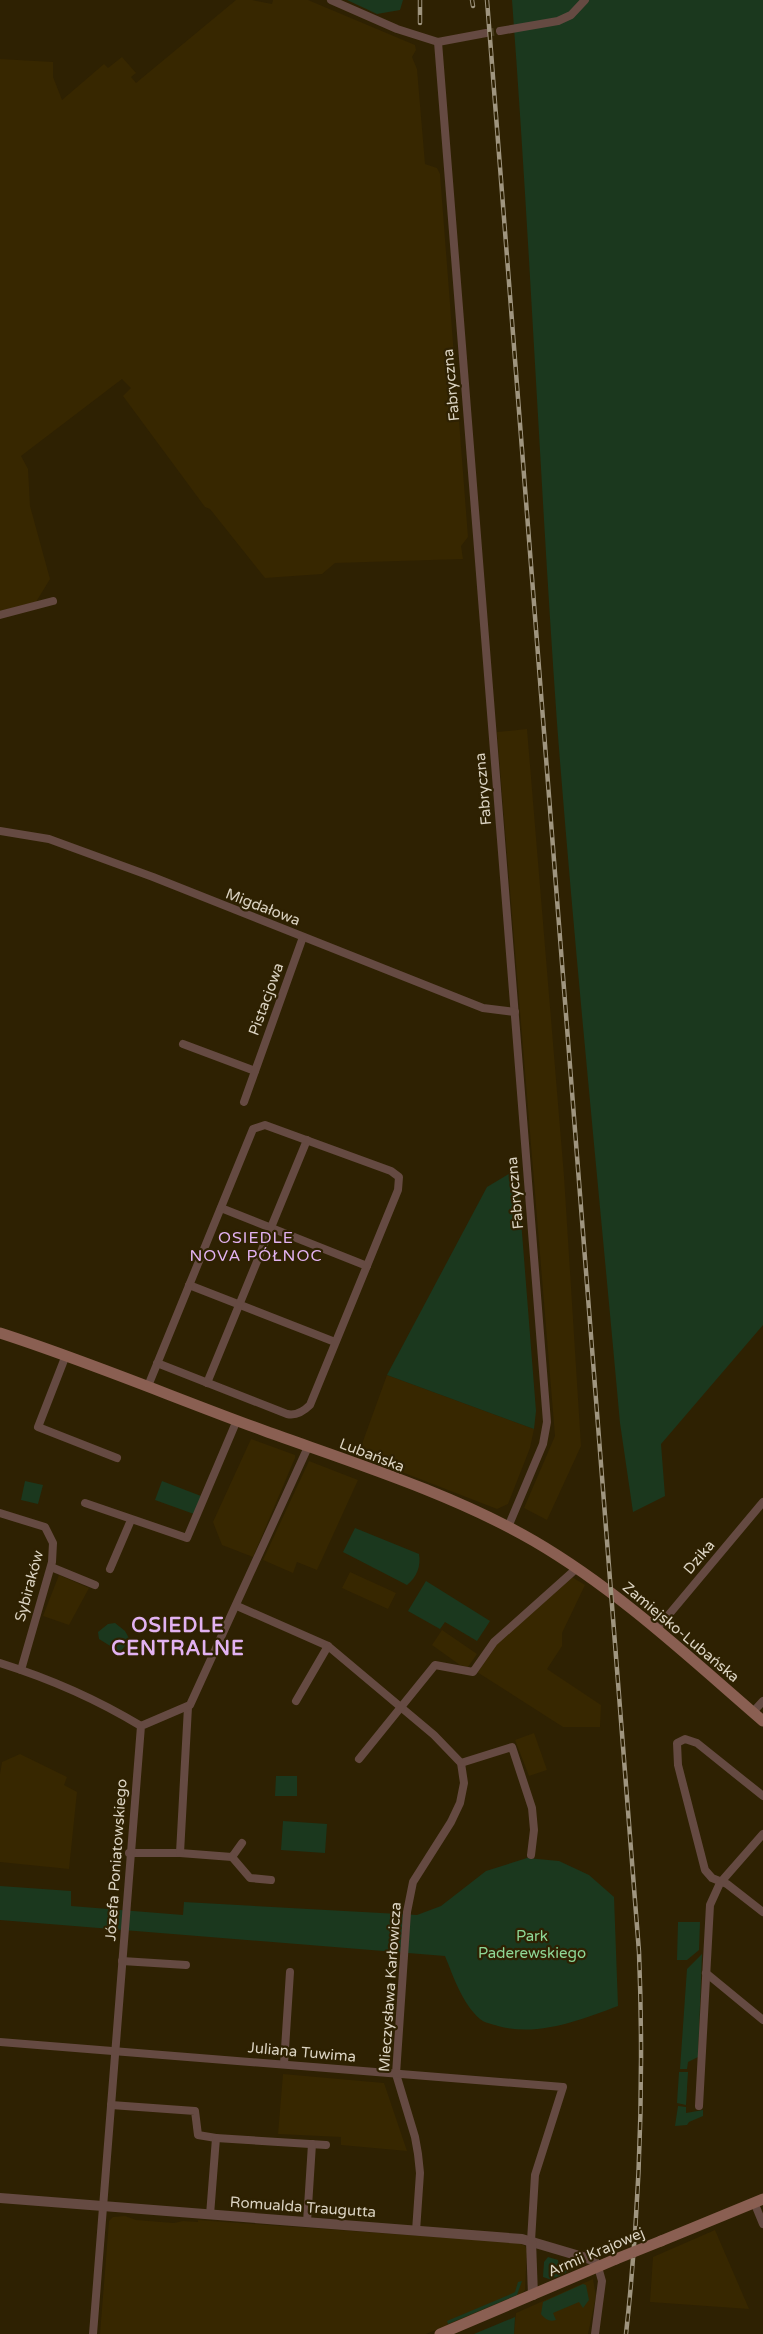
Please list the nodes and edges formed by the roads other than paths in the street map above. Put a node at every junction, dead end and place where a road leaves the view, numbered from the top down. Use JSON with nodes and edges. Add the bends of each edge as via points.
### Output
{"nodes":[{"id":1,"x":331,"y":0,"type":"edge"},
{"id":2,"x":585,"y":0,"type":"edge"},
{"id":3,"x":500,"y":32,"type":"tunnel mouth"},
{"id":4,"x":486,"y":33,"type":"tunnel mouth"},
{"id":5,"x":438,"y":42,"type":"junction"},
{"id":6,"x":53,"y":601,"type":"dead end"},
{"id":7,"x":0,"y":615,"type":"edge"},
{"id":8,"x":0,"y":831,"type":"edge"},
{"id":9,"x":303,"y":937,"type":"junction"},
{"id":10,"x":515,"y":1012,"type":"junction"},
{"id":11,"x":183,"y":1044,"type":"dead end"},
{"id":12,"x":255,"y":1071,"type":"junction"},
{"id":13,"x":244,"y":1102,"type":"dead end"},
{"id":14,"x":307,"y":1140,"type":"junction"},
{"id":15,"x":221,"y":1208,"type":"junction"},
{"id":16,"x":271,"y":1228,"type":"junction"},
{"id":17,"x":367,"y":1266,"type":"junction"},
{"id":18,"x":189,"y":1285,"type":"junction"},
{"id":19,"x":239,"y":1304,"type":"junction"},
{"id":20,"x":0,"y":1333,"type":"edge"},
{"id":21,"x":336,"y":1342,"type":"junction"},
{"id":22,"x":66,"y":1355,"type":"junction"},
{"id":23,"x":158,"y":1363,"type":"junction"},
{"id":24,"x":207,"y":1383,"type":"junction"},
{"id":25,"x":148,"y":1386,"type":"junction"},
{"id":26,"x":237,"y":1420,"type":"junction"},
{"id":27,"x":308,"y":1447,"type":"junction"},
{"id":28,"x":117,"y":1458,"type":"dead end"},
{"id":29,"x":763,"y":1502,"type":"edge"},
{"id":30,"x":84,"y":1503,"type":"dead end"},
{"id":31,"x":0,"y":1513,"type":"edge"},
{"id":32,"x":131,"y":1520,"type":"junction"},
{"id":33,"x":508,"y":1526,"type":"junction"},
{"id":34,"x":51,"y":1567,"type":"junction"},
{"id":35,"x":577,"y":1568,"type":"junction"},
{"id":36,"x":110,"y":1569,"type":"dead end"},
{"id":37,"x":95,"y":1586,"type":"dead end"},
{"id":38,"x":237,"y":1606,"type":"junction"},
{"id":39,"x":656,"y":1630,"type":"junction"},
{"id":40,"x":328,"y":1646,"type":"junction"},
{"id":41,"x":0,"y":1663,"type":"edge"},
{"id":42,"x":21,"y":1670,"type":"junction"},
{"id":43,"x":296,"y":1701,"type":"dead end"},
{"id":44,"x":763,"y":1701,"type":"edge"},
{"id":45,"x":188,"y":1707,"type":"junction"},
{"id":46,"x":402,"y":1708,"type":"junction"},
{"id":47,"x":753,"y":1712,"type":"junction"},
{"id":48,"x":763,"y":1721,"type":"edge"},
{"id":49,"x":140,"y":1726,"type":"junction"},
{"id":50,"x":360,"y":1759,"type":"dead end"},
{"id":51,"x":461,"y":1763,"type":"junction"},
{"id":52,"x":763,"y":1796,"type":"edge"},
{"id":53,"x":763,"y":1834,"type":"edge"},
{"id":54,"x":242,"y":1843,"type":"dead end"},
{"id":55,"x":129,"y":1852,"type":"junction"},
{"id":56,"x":180,"y":1853,"type":"junction"},
{"id":57,"x":532,"y":1856,"type":"dead end"},
{"id":58,"x":232,"y":1857,"type":"junction"},
{"id":59,"x":271,"y":1880,"type":"dead end"},
{"id":60,"x":720,"y":1882,"type":"junction"},
{"id":61,"x":763,"y":1912,"type":"edge"},
{"id":62,"x":122,"y":1961,"type":"junction"},
{"id":63,"x":186,"y":1965,"type":"dead end"},
{"id":64,"x":290,"y":1972,"type":"dead end"},
{"id":65,"x":706,"y":1972,"type":"junction"},
{"id":66,"x":763,"y":2020,"type":"edge"},
{"id":67,"x":0,"y":2042,"type":"edge"},
{"id":68,"x":115,"y":2052,"type":"junction"},
{"id":69,"x":284,"y":2064,"type":"junction"},
{"id":70,"x":396,"y":2074,"type":"junction"},
{"id":71,"x":111,"y":2105,"type":"junction"},
{"id":72,"x":699,"y":2106,"type":"dead end"},
{"id":73,"x":216,"y":2138,"type":"junction"},
{"id":74,"x":312,"y":2144,"type":"junction"},
{"id":75,"x":326,"y":2145,"type":"dead end"},
{"id":76,"x":0,"y":2198,"type":"edge"},
{"id":77,"x":758,"y":2201,"type":"edge"},
{"id":78,"x":103,"y":2206,"type":"junction"},
{"id":79,"x":210,"y":2215,"type":"junction"},
{"id":80,"x":307,"y":2222,"type":"junction"},
{"id":81,"x":763,"y":2224,"type":"edge"},
{"id":82,"x":416,"y":2231,"type":"junction"},
{"id":83,"x":532,"y":2241,"type":"junction"},
{"id":84,"x":598,"y":2267,"type":"junction"},
{"id":85,"x":533,"y":2295,"type":"junction"},
{"id":86,"x":93,"y":2334,"type":"edge"},
{"id":87,"x":440,"y":2334,"type":"edge"},
{"id":88,"x":595,"y":2334,"type":"edge"}],
"edges":[{"from":1,"to":5,"type":"street","via":[[397,29]]},
{"from":2,"to":3,"type":"street","via":[[571,15],[558,21]]},
{"from":4,"to":5,"type":"street"},
{"from":5,"to":10,"type":"street","name":"Fabryczna"},
{"from":6,"to":7,"type":"street"},
{"from":8,"to":9,"type":"street","name":"Migdałowa","via":[[48,840],[153,877]]},
{"from":9,"to":10,"type":"street","name":"Migdałowa","via":[[483,1008]]},
{"from":9,"to":12,"type":"street","name":"Pistacjowa"},
{"from":10,"to":33,"type":"street","name":"Fabryczna","via":[[547,1422],[543,1444]]},
{"from":11,"to":12,"type":"street"},
{"from":12,"to":13,"type":"street","name":"Pistacjowa"},
{"from":14,"to":15,"type":"street","via":[[265,1125],[257,1126],[251,1132]]},
{"from":14,"to":16,"type":"street"},
{"from":14,"to":17,"type":"street","via":[[391,1171],[399,1177],[398,1190]]},
{"from":15,"to":16,"type":"street"},
{"from":15,"to":18,"type":"street"},
{"from":16,"to":17,"type":"street"},
{"from":16,"to":19,"type":"street"},
{"from":17,"to":21,"type":"street"},
{"from":18,"to":19,"type":"street"},
{"from":18,"to":23,"type":"street"},
{"from":19,"to":21,"type":"street"},
{"from":19,"to":24,"type":"street"},
{"from":20,"to":22,"type":"main road","name":"Lubańska"},
{"from":21,"to":24,"type":"street","via":[[310,1405],[299,1413],[288,1414]]},
{"from":22,"to":25,"type":"main road","name":"Lubańska"},
{"from":22,"to":28,"type":"street","via":[[38,1427]]},
{"from":23,"to":24,"type":"street"},
{"from":23,"to":25,"type":"street"},
{"from":25,"to":26,"type":"main road","name":"Lubańska"},
{"from":26,"to":27,"type":"main road","name":"Lubańska"},
{"from":26,"to":32,"type":"street","via":[[187,1538]]},
{"from":27,"to":33,"type":"main road","name":"Lubańska","via":[[452,1501]]},
{"from":27,"to":38,"type":"street"},
{"from":29,"to":39,"type":"street","name":"Dzika"},
{"from":30,"to":32,"type":"street"},
{"from":31,"to":34,"type":"street","name":"Sybiraków","via":[[45,1527],[53,1543]]},
{"from":32,"to":36,"type":"street"},
{"from":33,"to":35,"type":"main road","name":"Lubańska"},
{"from":34,"to":37,"type":"street"},
{"from":34,"to":42,"type":"street","name":"Sybiraków"},
{"from":35,"to":39,"type":"main road","name":"Zamiejsko-Lubańska","via":[[612,1592]]},
{"from":35,"to":46,"type":"street","via":[[494,1642],[473,1672],[435,1665]]},
{"from":38,"to":40,"type":"street"},
{"from":38,"to":45,"type":"street"},
{"from":39,"to":47,"type":"main road","name":"Zamiejsko-Lubańska"},
{"from":40,"to":43,"type":"street"},
{"from":40,"to":46,"type":"street"},
{"from":41,"to":42,"type":"street"},
{"from":42,"to":49,"type":"street","via":[[112,1710]]},
{"from":44,"to":47,"type":"street"},
{"from":45,"to":49,"type":"street"},
{"from":45,"to":56,"type":"street"},
{"from":46,"to":50,"type":"street"},
{"from":46,"to":51,"type":"street"},
{"from":47,"to":48,"type":"main road","name":"Zamiejsko-Lubańska"},
{"from":49,"to":55,"type":"street","name":"Józefa Poniatowskiego"},
{"from":51,"to":57,"type":"street","via":[[512,1747],[532,1808]]},
{"from":51,"to":70,"type":"street","name":"Mieczysława Karłowicza","via":[[464,1783],[456,1812],[410,1891]]},
{"from":52,"to":60,"type":"street","via":[[697,1743],[685,1739],[677,1743],[678,1765],[705,1870]]},
{"from":53,"to":60,"type":"street"},
{"from":54,"to":58,"type":"street"},
{"from":55,"to":56,"type":"street"},
{"from":55,"to":62,"type":"street","name":"Józefa Poniatowskiego"},
{"from":56,"to":58,"type":"street"},
{"from":58,"to":59,"type":"street","via":[[250,1878]]},
{"from":60,"to":61,"type":"street","via":[[735,1889]]},
{"from":60,"to":65,"type":"street","via":[[710,1905]]},
{"from":62,"to":63,"type":"street"},
{"from":62,"to":68,"type":"street","name":"Józefa Poniatowskiego"},
{"from":64,"to":69,"type":"street"},
{"from":65,"to":66,"type":"street"},
{"from":65,"to":72,"type":"street"},
{"from":67,"to":68,"type":"street","name":"Juliana Tuwima"},
{"from":68,"to":69,"type":"street","name":"Juliana Tuwima"},
{"from":68,"to":71,"type":"street","name":"Józefa Poniatowskiego"},
{"from":69,"to":70,"type":"street","name":"Juliana Tuwima"},
{"from":70,"to":82,"type":"street","name":"Mieczysława Karłowicza","via":[[418,2154]]},
{"from":70,"to":83,"type":"street","name":"Juliana Tuwima","via":[[562,2088],[535,2175]]},
{"from":71,"to":73,"type":"street","via":[[195,2111],[198,2135]]},
{"from":71,"to":78,"type":"street","name":"Józefa Poniatowskiego"},
{"from":73,"to":74,"type":"street"},
{"from":73,"to":79,"type":"street"},
{"from":74,"to":75,"type":"street"},
{"from":74,"to":80,"type":"street"},
{"from":76,"to":78,"type":"street","name":"Romualda Traugutta"},
{"from":77,"to":81,"type":"street"},
{"from":77,"to":84,"type":"main road","name":"Armii Krajowej","bridge":true},
{"from":78,"to":79,"type":"street","name":"Romualda Traugutta"},
{"from":78,"to":86,"type":"street","name":"Józefa Poniatowskiego"},
{"from":79,"to":80,"type":"street","name":"Romualda Traugutta"},
{"from":80,"to":82,"type":"street","name":"Romualda Traugutta"},
{"from":82,"to":83,"type":"street","name":"Romualda Traugutta"},
{"from":83,"to":84,"type":"street","name":"Romualda Traugutta","via":[[593,2260]]},
{"from":83,"to":85,"type":"street"},
{"from":84,"to":85,"type":"main road","name":"Armii Krajowej"},
{"from":84,"to":88,"type":"street","via":[[602,2281]]},
{"from":85,"to":87,"type":"main road","name":"Armii Krajowej"}]}
